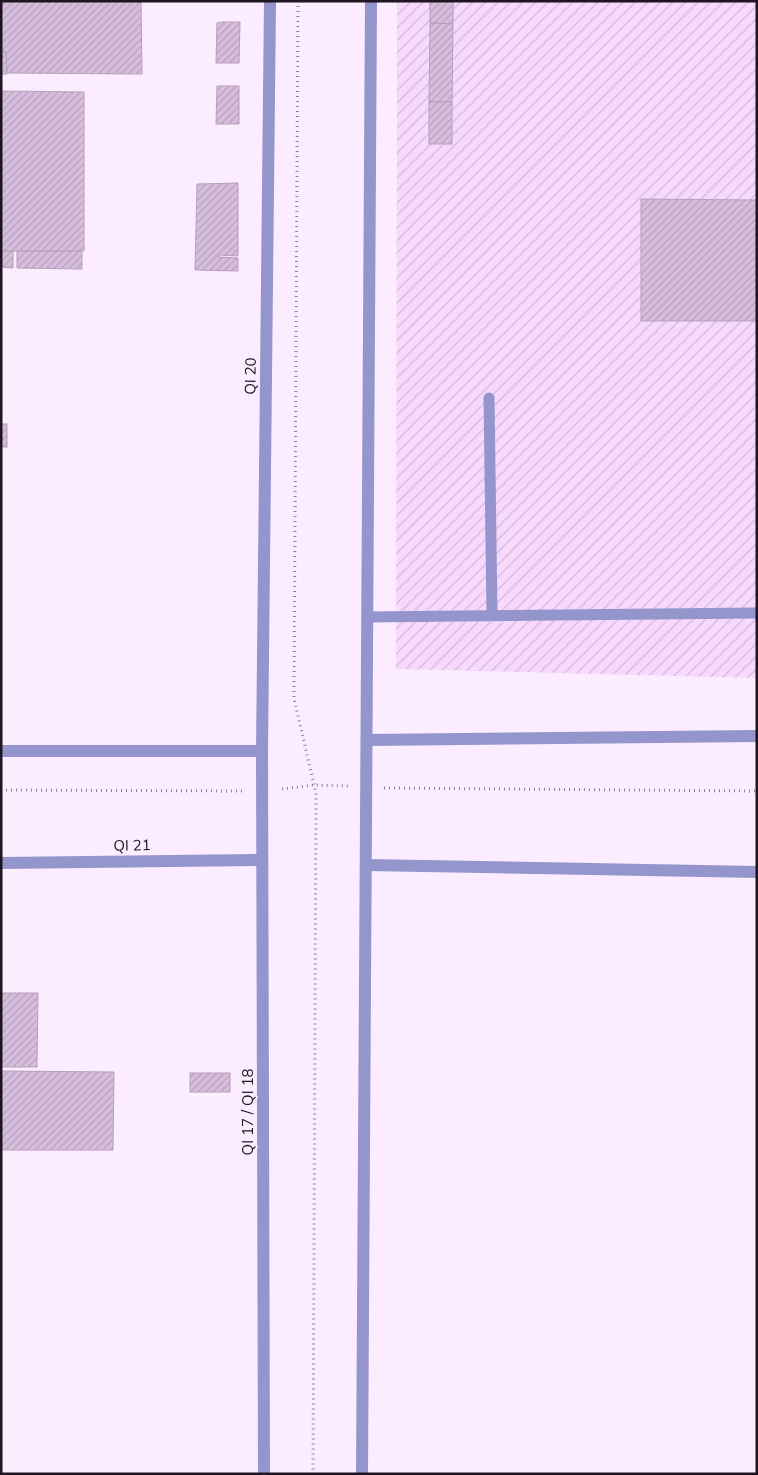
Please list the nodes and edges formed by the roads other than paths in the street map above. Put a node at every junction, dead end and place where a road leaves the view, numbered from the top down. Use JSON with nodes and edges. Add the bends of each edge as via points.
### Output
{"nodes":[{"id":1,"x":270,"y":1,"type":"edge"},
{"id":2,"x":371,"y":1,"type":"edge"},
{"id":3,"x":489,"y":398,"type":"dead end"},
{"id":4,"x":757,"y":613,"type":"edge"},
{"id":5,"x":492,"y":614,"type":"junction"},
{"id":6,"x":367,"y":617,"type":"junction"},
{"id":7,"x":757,"y":736,"type":"edge"},
{"id":8,"x":367,"y":740,"type":"junction"},
{"id":9,"x":1,"y":751,"type":"edge"},
{"id":10,"x":262,"y":751,"type":"junction"},
{"id":11,"x":262,"y":860,"type":"junction"},
{"id":12,"x":1,"y":863,"type":"edge"},
{"id":13,"x":366,"y":865,"type":"junction"},
{"id":14,"x":757,"y":872,"type":"edge"},
{"id":15,"x":264,"y":1474,"type":"edge"},
{"id":16,"x":362,"y":1474,"type":"edge"}],
"edges":[{"from":1,"to":10,"type":"street","name":"QI 20"},
{"from":2,"to":6,"type":"street"},
{"from":3,"to":5,"type":"lane"},
{"from":4,"to":5,"type":"lane"},
{"from":5,"to":6,"type":"lane"},
{"from":6,"to":8,"type":"street"},
{"from":7,"to":8,"type":"street"},
{"from":8,"to":13,"type":"street"},
{"from":9,"to":10,"type":"street"},
{"from":10,"to":11,"type":"street","name":"QI 17 / QI 18"},
{"from":11,"to":12,"type":"street","name":"QI 21"},
{"from":11,"to":15,"type":"street","name":"QI 17 / QI 18"},
{"from":13,"to":14,"type":"street"},
{"from":13,"to":16,"type":"street"}]}
